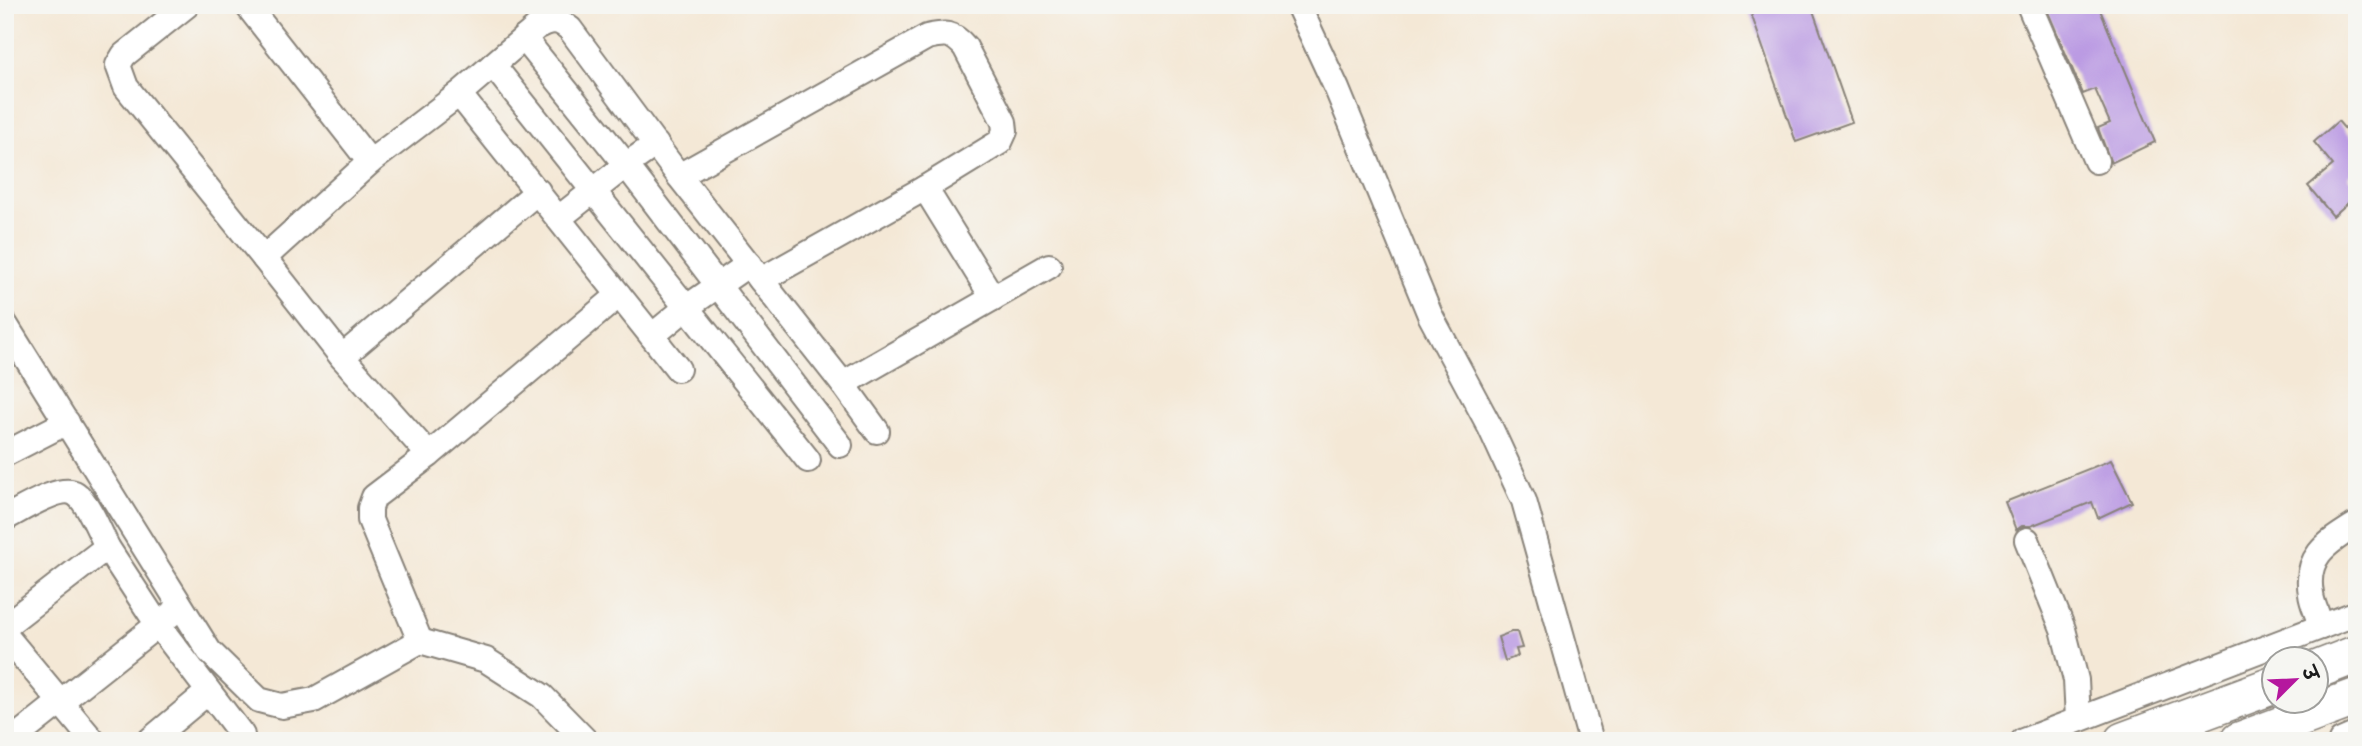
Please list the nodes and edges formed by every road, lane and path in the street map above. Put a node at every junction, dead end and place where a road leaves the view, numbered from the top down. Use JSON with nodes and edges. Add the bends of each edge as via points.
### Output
{"nodes":[{"id":1,"x":187,"y":5,"type":"edge"},
{"id":2,"x":247,"y":5,"type":"edge"},
{"id":3,"x":1298,"y":5,"type":"edge"},
{"id":4,"x":2029,"y":5,"type":"edge"},
{"id":5,"x":524,"y":38,"type":"junction"},
{"id":6,"x":493,"y":65,"type":"junction"},
{"id":7,"x":459,"y":94,"type":"junction"},
{"id":8,"x":656,"y":144,"type":"junction"},
{"id":9,"x":2096,"y":161,"type":"dead end"},
{"id":10,"x":370,"y":162,"type":"junction"},
{"id":11,"x":626,"y":165,"type":"junction"},
{"id":12,"x":679,"y":176,"type":"junction"},
{"id":13,"x":925,"y":188,"type":"junction"},
{"id":14,"x":538,"y":191,"type":"junction"},
{"id":15,"x":594,"y":192,"type":"junction"},
{"id":16,"x":559,"y":218,"type":"junction"},
{"id":17,"x":264,"y":258,"type":"junction"},
{"id":18,"x":1049,"y":266,"type":"dead end"},
{"id":19,"x":755,"y":272,"type":"junction"},
{"id":20,"x":718,"y":285,"type":"junction"},
{"id":21,"x":619,"y":295,"type":"junction"},
{"id":22,"x":993,"y":298,"type":"junction"},
{"id":23,"x":687,"y":307,"type":"junction"},
{"id":24,"x":8,"y":334,"type":"edge"},
{"id":25,"x":652,"y":336,"type":"junction"},
{"id":26,"x":342,"y":357,"type":"junction"},
{"id":27,"x":678,"y":369,"type":"dead end"},
{"id":28,"x":843,"y":384,"type":"junction"},
{"id":29,"x":66,"y":422,"type":"junction"},
{"id":30,"x":877,"y":431,"type":"dead end"},
{"id":31,"x":840,"y":445,"type":"dead end"},
{"id":32,"x":5,"y":454,"type":"edge"},
{"id":33,"x":429,"y":455,"type":"junction"},
{"id":34,"x":808,"y":460,"type":"dead end"},
{"id":35,"x":5,"y":518,"type":"edge"},
{"id":36,"x":2357,"y":524,"type":"edge"},
{"id":37,"x":2027,"y":540,"type":"dead end"},
{"id":38,"x":107,"y":547,"type":"junction"},
{"id":39,"x":181,"y":606,"type":"junction"},
{"id":40,"x":2357,"y":613,"type":"edge"},
{"id":41,"x":158,"y":625,"type":"junction"},
{"id":42,"x":5,"y":626,"type":"edge"},
{"id":43,"x":2321,"y":627,"type":"junction"},
{"id":44,"x":5,"y":635,"type":"edge"},
{"id":45,"x":420,"y":641,"type":"junction"},
{"id":46,"x":2357,"y":654,"type":"edge"},
{"id":47,"x":2330,"y":665,"type":"edge"},
{"id":48,"x":2260,"y":690,"type":"edge"},
{"id":49,"x":208,"y":692,"type":"junction"},
{"id":50,"x":2357,"y":697,"type":"edge"},
{"id":51,"x":63,"y":701,"type":"junction"},
{"id":52,"x":2078,"y":719,"type":"junction"},
{"id":53,"x":2357,"y":734,"type":"edge"},
{"id":54,"x":242,"y":735,"type":"dead end"},
{"id":55,"x":11,"y":741,"type":"edge"},
{"id":56,"x":93,"y":741,"type":"edge"},
{"id":57,"x":149,"y":741,"type":"edge"},
{"id":58,"x":586,"y":741,"type":"edge"},
{"id":59,"x":1591,"y":741,"type":"edge"},
{"id":60,"x":2022,"y":741,"type":"edge"},
{"id":61,"x":2123,"y":741,"type":"edge"},
{"id":62,"x":2239,"y":741,"type":"edge"},
{"id":63,"x":2340,"y":741,"type":"edge"}],
"edges":[{"from":1,"to":17,"type":"street","via":[[124,55],[118,65],[121,75]]},
{"from":2,"to":10,"type":"street"},
{"from":3,"to":59,"type":"street","via":[[1430,315],[1524,501]]},
{"from":4,"to":9,"type":"street"},
{"from":5,"to":6,"type":"street"},
{"from":5,"to":8,"type":"street","via":[[551,20],[570,29]]},
{"from":5,"to":11,"type":"street"},
{"from":6,"to":7,"type":"street"},
{"from":6,"to":15,"type":"street"},
{"from":7,"to":10,"type":"street"},
{"from":7,"to":14,"type":"street"},
{"from":8,"to":11,"type":"street"},
{"from":8,"to":12,"type":"street"},
{"from":10,"to":17,"type":"street"},
{"from":11,"to":15,"type":"street"},
{"from":11,"to":20,"type":"street"},
{"from":12,"to":13,"type":"street","via":[[927,37],[944,33],[965,47],[1005,131],[997,145]]},
{"from":12,"to":19,"type":"street"},
{"from":13,"to":19,"type":"street"},
{"from":13,"to":22,"type":"street"},
{"from":14,"to":16,"type":"street"},
{"from":14,"to":26,"type":"street"},
{"from":15,"to":16,"type":"street"},
{"from":15,"to":23,"type":"street"},
{"from":16,"to":21,"type":"street"},
{"from":17,"to":26,"type":"street"},
{"from":18,"to":22,"type":"street"},
{"from":19,"to":20,"type":"street"},
{"from":19,"to":28,"type":"street"},
{"from":20,"to":23,"type":"street"},
{"from":20,"to":31,"type":"street"},
{"from":21,"to":25,"type":"street"},
{"from":21,"to":33,"type":"street"},
{"from":22,"to":28,"type":"street"},
{"from":23,"to":25,"type":"street"},
{"from":23,"to":34,"type":"street"},
{"from":24,"to":29,"type":"street"},
{"from":25,"to":27,"type":"street"},
{"from":26,"to":33,"type":"street"},
{"from":28,"to":30,"type":"street"},
{"from":29,"to":32,"type":"street"},
{"from":29,"to":39,"type":"street"},
{"from":33,"to":45,"type":"street","via":[[374,496],[370,509],[370,520]]},
{"from":35,"to":38,"type":"street","via":[[55,493],[76,493]]},
{"from":36,"to":43,"type":"street","via":[[2323,547],[2312,568],[2311,596]]},
{"from":37,"to":52,"type":"street","via":[[2063,629],[2076,680]]},
{"from":38,"to":41,"type":"street"},
{"from":38,"to":42,"type":"street"},
{"from":39,"to":41,"type":"street"},
{"from":39,"to":45,"type":"street","via":[[209,650],[235,678],[259,700],[282,706],[314,700]]},
{"from":40,"to":43,"type":"street"},
{"from":41,"to":49,"type":"street"},
{"from":41,"to":51,"type":"street"},
{"from":43,"to":52,"type":"street"},
{"from":44,"to":51,"type":"street"},
{"from":45,"to":58,"type":"street","via":[[486,660],[542,696]]},
{"from":46,"to":47,"type":"highway"},
{"from":48,"to":61,"type":"highway"},
{"from":49,"to":54,"type":"street"},
{"from":49,"to":57,"type":"street"},
{"from":50,"to":62,"type":"highway"},
{"from":51,"to":55,"type":"street"},
{"from":51,"to":56,"type":"street"},
{"from":52,"to":60,"type":"street"},
{"from":53,"to":63,"type":"street"}]}
